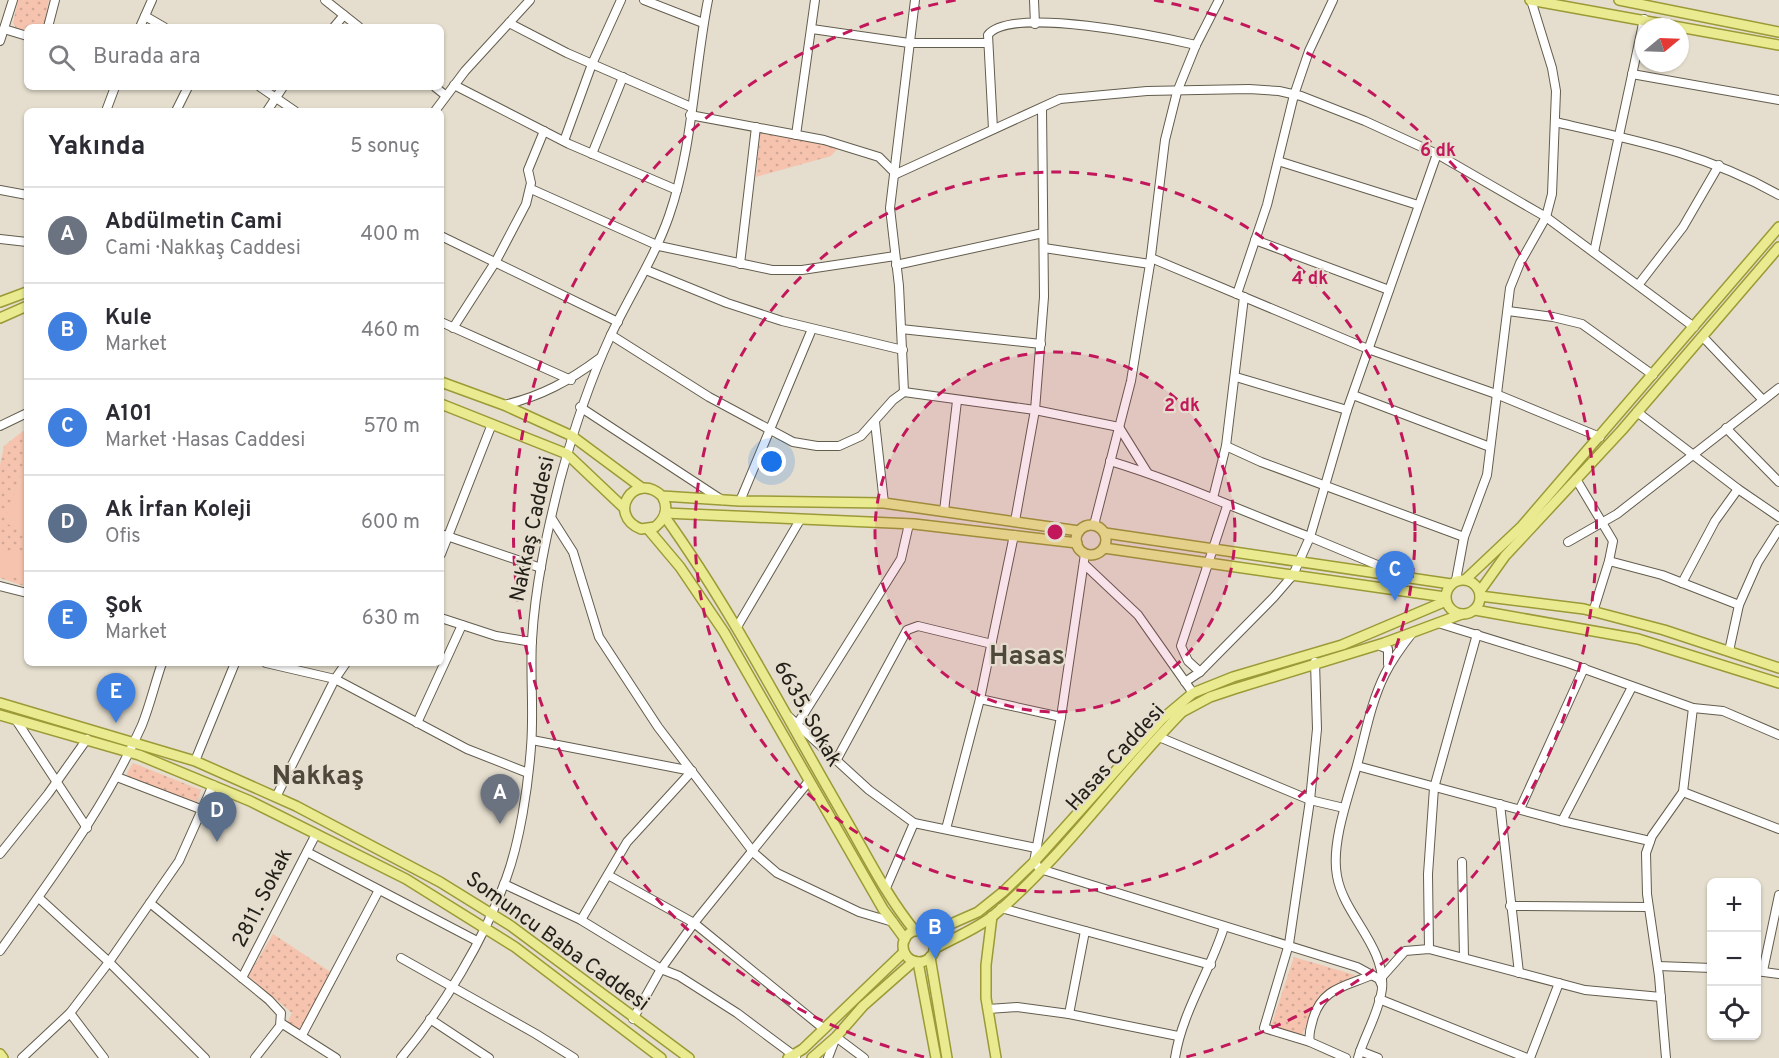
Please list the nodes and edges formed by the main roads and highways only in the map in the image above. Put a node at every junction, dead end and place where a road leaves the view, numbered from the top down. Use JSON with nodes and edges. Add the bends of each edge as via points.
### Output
{"nodes":[{"id":1,"x":1531,"y":0,"type":"edge"},
{"id":2,"x":1619,"y":0,"type":"edge"},
{"id":3,"x":1643,"y":2,"type":"edge"},
{"id":4,"x":1779,"y":32,"type":"edge"},
{"id":5,"x":1779,"y":45,"type":"edge"},
{"id":6,"x":1779,"y":227,"type":"edge"},
{"id":7,"x":1779,"y":247,"type":"edge"},
{"id":8,"x":24,"y":293,"type":"edge"},
{"id":9,"x":0,"y":302,"type":"edge"},
{"id":10,"x":24,"y":309,"type":"edge"},
{"id":11,"x":0,"y":318,"type":"edge"},
{"id":12,"x":444,"y":383,"type":"edge"},
{"id":13,"x":444,"y":405,"type":"edge"},
{"id":14,"x":642,"y":488,"type":"junction"},
{"id":15,"x":662,"y":496,"type":"junction"},
{"id":16,"x":624,"y":508,"type":"junction"},
{"id":17,"x":665,"y":515,"type":"junction"},
{"id":18,"x":648,"y":530,"type":"junction"},
{"id":19,"x":1079,"y":531,"type":"junction"},
{"id":20,"x":1105,"y":533,"type":"junction"},
{"id":21,"x":1077,"y":543,"type":"junction"},
{"id":22,"x":1104,"y":548,"type":"junction"},
{"id":23,"x":1457,"y":581,"type":"junction"},
{"id":24,"x":1480,"y":593,"type":"junction"},
{"id":25,"x":1446,"y":599,"type":"junction"},
{"id":26,"x":1475,"y":610,"type":"junction"},
{"id":27,"x":1462,"y":614,"type":"junction"},
{"id":28,"x":1779,"y":668,"type":"edge"},
{"id":29,"x":1779,"y":683,"type":"edge"},
{"id":30,"x":0,"y":703,"type":"edge"},
{"id":31,"x":0,"y":715,"type":"edge"},
{"id":32,"x":1037,"y":866,"type":"junction"},
{"id":33,"x":992,"y":916,"type":"junction"},
{"id":34,"x":915,"y":931,"type":"junction"},
{"id":35,"x":928,"y":934,"type":"junction"},
{"id":36,"x":905,"y":939,"type":"junction"},
{"id":37,"x":904,"y":952,"type":"junction"},
{"id":38,"x":932,"y":953,"type":"junction"},
{"id":39,"x":916,"y":962,"type":"junction"},
{"id":40,"x":0,"y":1054,"type":"edge"},
{"id":41,"x":793,"y":1057,"type":"edge"},
{"id":42,"x":3,"y":1058,"type":"edge"},
{"id":43,"x":661,"y":1058,"type":"edge"},
{"id":44,"x":689,"y":1058,"type":"edge"},
{"id":45,"x":812,"y":1058,"type":"edge"},
{"id":46,"x":936,"y":1058,"type":"edge"},
{"id":47,"x":947,"y":1058,"type":"edge"},
{"id":48,"x":996,"y":1058,"type":"edge"}],
"edges":[{"from":1,"to":5,"type":"main road"},
{"from":2,"to":3,"type":"main road"},
{"from":3,"to":4,"type":"main road"},
{"from":6,"to":23,"type":"main road","via":[[1522,526]]},
{"from":7,"to":24,"type":"main road","via":[[1637,412],[1505,556]]},
{"from":8,"to":9,"type":"main road"},
{"from":10,"to":11,"type":"main road"},
{"from":12,"to":14,"type":"main road","via":[[572,436]]},
{"from":13,"to":16,"type":"main road","via":[[567,454]]},
{"from":14,"to":15,"type":"main road"},
{"from":14,"to":16,"type":"main road","via":[[630,495]]},
{"from":15,"to":17,"type":"main road"},
{"from":15,"to":19,"type":"main road","via":[[884,503]]},
{"from":16,"to":18,"type":"main road","via":[[629,522]]},
{"from":17,"to":18,"type":"main road","via":[[661,523]]},
{"from":17,"to":21,"type":"main road","via":[[909,524]]},
{"from":17,"to":34,"type":"main road","name":"6635. Sokak","via":[[737,627],[886,888]]},
{"from":18,"to":36,"type":"main road","name":"6635. Sokak","via":[[680,567],[724,632]]},
{"from":19,"to":20,"type":"main road","via":[[1094,525]]},
{"from":19,"to":21,"type":"main road"},
{"from":20,"to":22,"type":"main road"},
{"from":20,"to":23,"type":"main road","via":[[1406,578]]},
{"from":21,"to":22,"type":"main road","via":[[1085,559]]},
{"from":22,"to":25,"type":"main road"},
{"from":23,"to":24,"type":"main road","via":[[1474,583]]},
{"from":23,"to":25,"type":"main road"},
{"from":24,"to":26,"type":"main road"},
{"from":24,"to":28,"type":"main road","via":[[1593,612],[1664,630]]},
{"from":25,"to":27,"type":"main road","via":[[1454,612]]},
{"from":25,"to":32,"type":"main road","name":"Hasas Caddesi","via":[[1342,645],[1193,693],[1162,719]]},
{"from":26,"to":27,"type":"main road"},
{"from":26,"to":29,"type":"main road","via":[[1638,639]]},
{"from":27,"to":32,"type":"main road","name":"Hasas Caddesi","via":[[1210,697],[1182,712]]},
{"from":30,"to":44,"type":"main road","name":"Somuncu Baba Caddesi","via":[[195,761],[276,797],[440,882],[491,914]]},
{"from":31,"to":43,"type":"main road","name":"Somuncu Baba Caddesi","via":[[129,752],[213,785],[406,879],[515,946]]},
{"from":32,"to":33,"type":"main road","name":"Hasas Caddesi"},
{"from":32,"to":35,"type":"main road","name":"Hasas Caddesi","via":[[978,912]]},
{"from":33,"to":38,"type":"main road","name":"Hasas Caddesi"},
{"from":33,"to":48,"type":"main road","via":[[986,965]]},
{"from":34,"to":35,"type":"main road"},
{"from":34,"to":36,"type":"main road"},
{"from":35,"to":38,"type":"main road","via":[[933,940]]},
{"from":36,"to":37,"type":"main road"},
{"from":37,"to":39,"type":"main road"},
{"from":37,"to":41,"type":"main road"},
{"from":38,"to":39,"type":"main road"},
{"from":38,"to":47,"type":"main road"},
{"from":39,"to":45,"type":"main road","via":[[863,1006]]},
{"from":39,"to":46,"type":"main road"},
{"from":40,"to":42,"type":"main road"}]}
